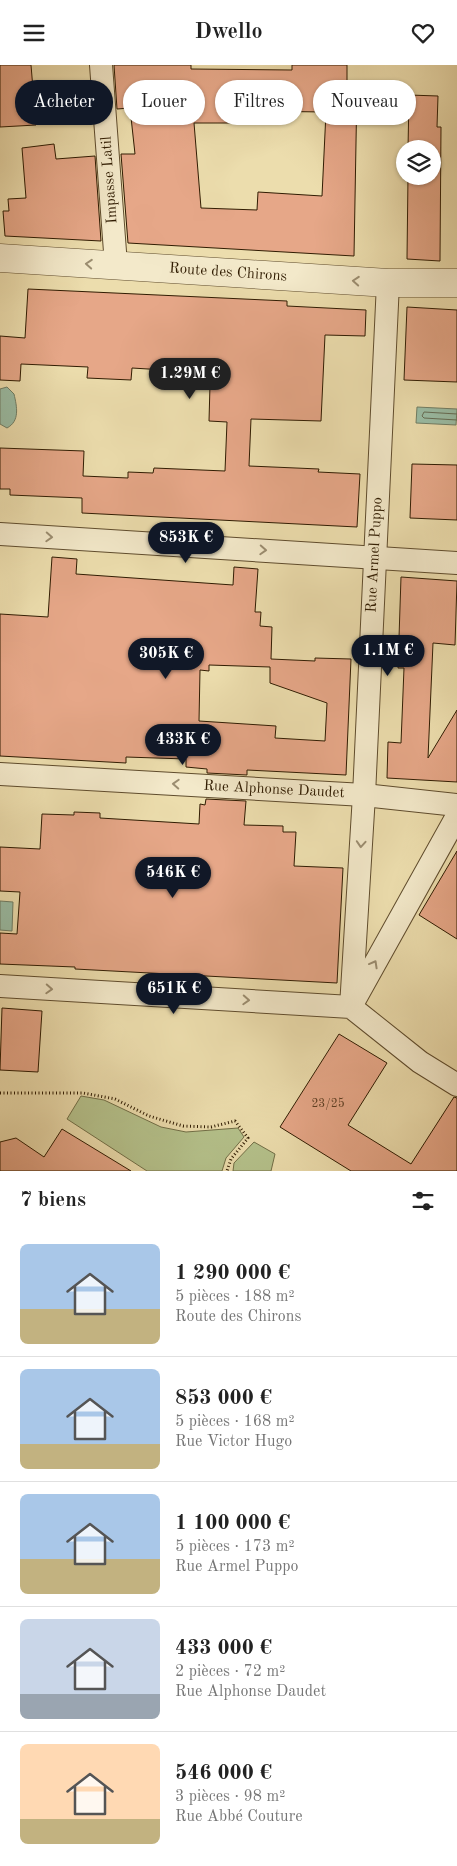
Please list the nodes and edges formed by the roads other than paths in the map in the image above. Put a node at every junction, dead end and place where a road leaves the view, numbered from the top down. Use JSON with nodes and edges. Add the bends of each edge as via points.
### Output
{"nodes":[{"id":1,"x":101,"y":65,"type":"edge"},
{"id":2,"x":0,"y":258,"type":"edge"},
{"id":3,"x":116,"y":265,"type":"junction"},
{"id":4,"x":388,"y":283,"type":"junction"},
{"id":5,"x":457,"y":283,"type":"edge"},
{"id":6,"x":0,"y":534,"type":"edge"},
{"id":7,"x":375,"y":557,"type":"junction"},
{"id":8,"x":457,"y":563,"type":"edge"},
{"id":9,"x":0,"y":774,"type":"edge"},
{"id":10,"x":364,"y":795,"type":"junction"},
{"id":11,"x":457,"y":805,"type":"edge"},
{"id":12,"x":457,"y":816,"type":"edge"},
{"id":13,"x":0,"y":986,"type":"edge"},
{"id":14,"x":351,"y":1007,"type":"junction"},
{"id":15,"x":457,"y":1085,"type":"edge"}],
"edges":[{"from":1,"to":3,"type":"street","name":"Impasse Latil"},
{"from":3,"to":2,"type":"street","name":"Route des Chirons","one_way":true},
{"from":4,"to":3,"type":"street","name":"Route des Chirons","one_way":true},
{"from":4,"to":5,"type":"street","name":"Route des Chirons"},
{"from":4,"to":7,"type":"street","name":"Rue Armel Puppo"},
{"from":6,"to":7,"type":"street","one_way":true},
{"from":7,"to":8,"type":"street"},
{"from":7,"to":10,"type":"street","name":"Rue Armel Puppo"},
{"from":10,"to":9,"type":"street","name":"Rue Alphonse Daudet","one_way":true},
{"from":10,"to":11,"type":"street","name":"Rue Alphonse Daudet"},
{"from":10,"to":14,"type":"street","name":"Rue Armel Puppo","one_way":true},
{"from":14,"to":12,"type":"street","one_way":true},
{"from":13,"to":14,"type":"street","one_way":true},
{"from":14,"to":15,"type":"street","via":[[420,1062]]}]}
